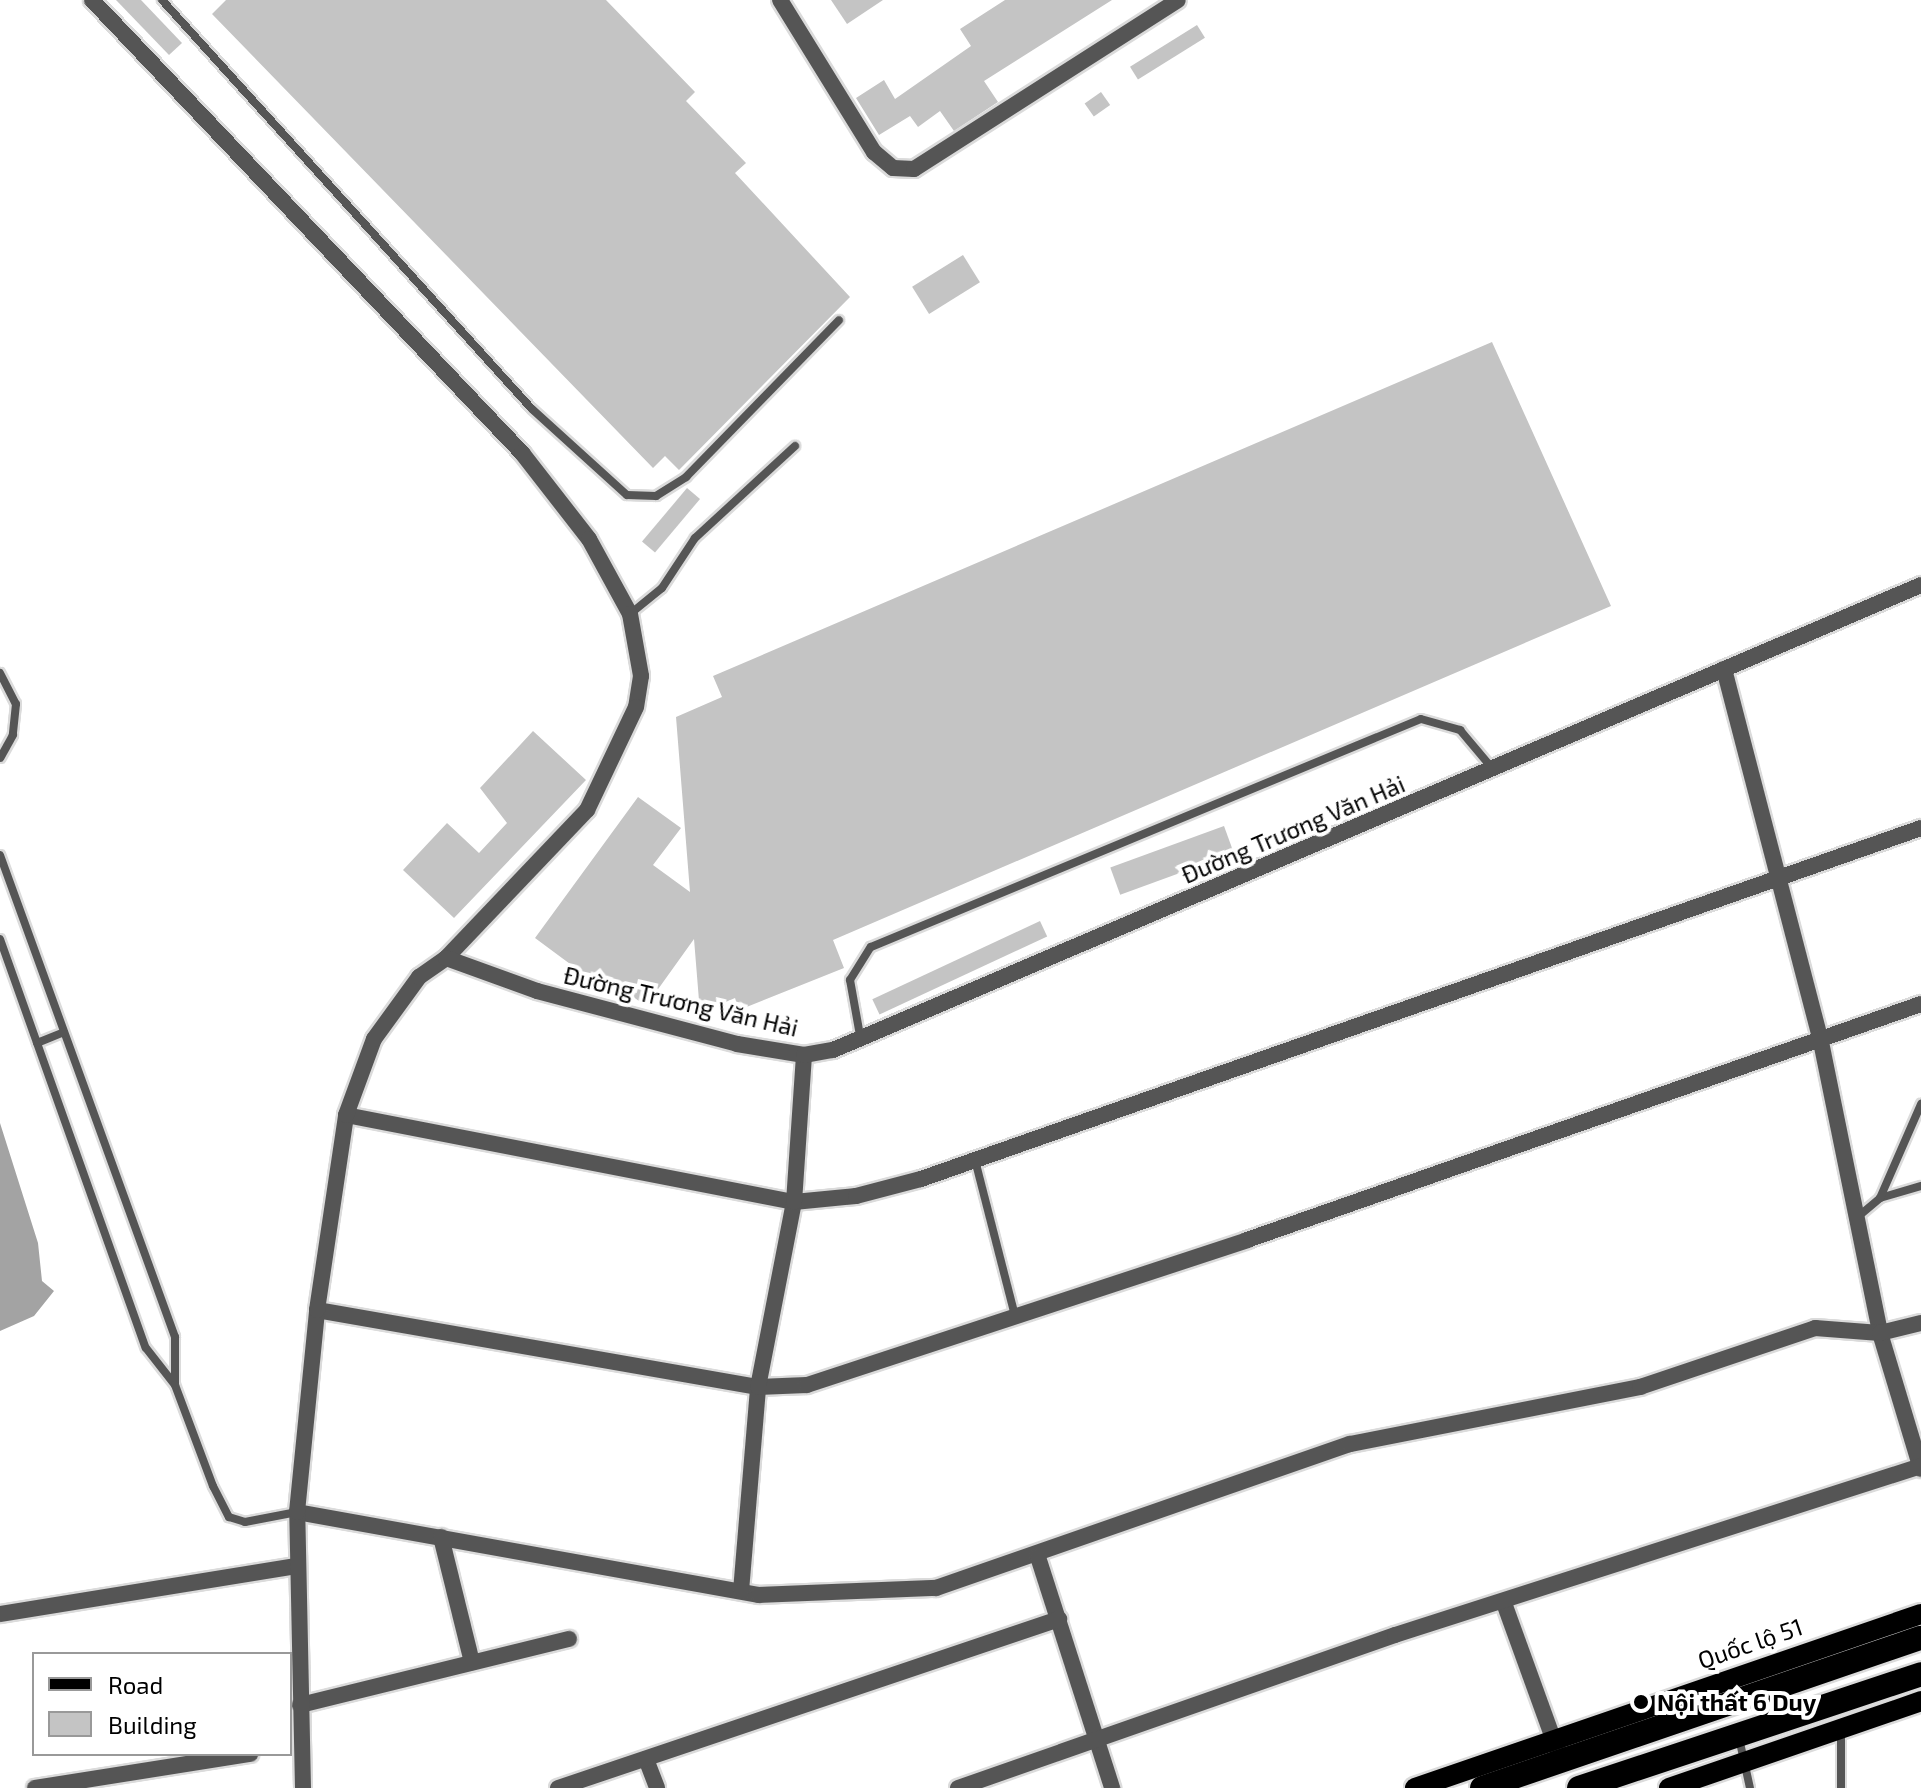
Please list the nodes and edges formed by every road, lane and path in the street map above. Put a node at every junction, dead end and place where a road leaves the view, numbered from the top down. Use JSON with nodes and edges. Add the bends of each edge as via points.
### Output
{"nodes":[{"id":1,"x":92,"y":0,"type":"edge"},
{"id":2,"x":162,"y":0,"type":"edge"},
{"id":3,"x":780,"y":0,"type":"edge"},
{"id":4,"x":1178,"y":0,"type":"edge"},
{"id":5,"x":839,"y":320,"type":"dead end"},
{"id":6,"x":795,"y":446,"type":"dead end"},
{"id":7,"x":1921,"y":585,"type":"edge"},
{"id":8,"x":630,"y":614,"type":"junction"},
{"id":9,"x":1724,"y":669,"type":"junction"},
{"id":10,"x":0,"y":673,"type":"edge"},
{"id":11,"x":0,"y":758,"type":"edge"},
{"id":12,"x":1492,"y":769,"type":"junction"},
{"id":13,"x":1921,"y":828,"type":"edge"},
{"id":14,"x":0,"y":855,"type":"edge"},
{"id":15,"x":1779,"y":875,"type":"junction"},
{"id":16,"x":0,"y":939,"type":"edge"},
{"id":17,"x":446,"y":958,"type":"junction"},
{"id":18,"x":1921,"y":1004,"type":"edge"},
{"id":19,"x":64,"y":1032,"type":"junction"},
{"id":20,"x":1820,"y":1037,"type":"junction"},
{"id":21,"x":861,"y":1042,"type":"junction"},
{"id":22,"x":37,"y":1043,"type":"junction"},
{"id":23,"x":804,"y":1055,"type":"junction"},
{"id":24,"x":1921,"y":1104,"type":"edge"},
{"id":25,"x":346,"y":1115,"type":"junction"},
{"id":26,"x":975,"y":1160,"type":"junction"},
{"id":27,"x":1921,"y":1186,"type":"edge"},
{"id":28,"x":1880,"y":1198,"type":"junction"},
{"id":29,"x":794,"y":1202,"type":"junction"},
{"id":30,"x":1860,"y":1215,"type":"junction"},
{"id":31,"x":317,"y":1310,"type":"junction"},
{"id":32,"x":1015,"y":1316,"type":"junction"},
{"id":33,"x":1921,"y":1323,"type":"edge"},
{"id":34,"x":1880,"y":1333,"type":"junction"},
{"id":35,"x":175,"y":1385,"type":"junction"},
{"id":36,"x":758,"y":1387,"type":"junction"},
{"id":37,"x":1921,"y":1468,"type":"edge"},
{"id":38,"x":297,"y":1512,"type":"junction"},
{"id":39,"x":441,"y":1537,"type":"junction"},
{"id":40,"x":1038,"y":1557,"type":"junction"},
{"id":41,"x":296,"y":1566,"type":"junction"},
{"id":42,"x":741,"y":1591,"type":"junction"},
{"id":43,"x":1504,"y":1603,"type":"junction"},
{"id":44,"x":0,"y":1614,"type":"edge"},
{"id":45,"x":1921,"y":1614,"type":"edge"},
{"id":46,"x":1059,"y":1619,"type":"junction"},
{"id":47,"x":1921,"y":1638,"type":"edge"},
{"id":48,"x":569,"y":1639,"type":"dead end"},
{"id":49,"x":472,"y":1662,"type":"junction"},
{"id":50,"x":1921,"y":1674,"type":"edge"},
{"id":51,"x":1921,"y":1701,"type":"edge"},
{"id":52,"x":300,"y":1705,"type":"junction"},
{"id":53,"x":1841,"y":1728,"type":"junction"},
{"id":54,"x":1097,"y":1739,"type":"junction"},
{"id":55,"x":296,"y":1747,"type":"edge"},
{"id":56,"x":1742,"y":1749,"type":"junction"},
{"id":57,"x":1558,"y":1751,"type":"junction"},
{"id":58,"x":237,"y":1756,"type":"edge"},
{"id":59,"x":646,"y":1759,"type":"junction"},
{"id":60,"x":1608,"y":1783,"type":"edge"},
{"id":61,"x":35,"y":1788,"type":"edge"},
{"id":62,"x":303,"y":1788,"type":"edge"},
{"id":63,"x":558,"y":1788,"type":"edge"},
{"id":64,"x":657,"y":1788,"type":"edge"},
{"id":65,"x":958,"y":1788,"type":"edge"},
{"id":66,"x":1112,"y":1788,"type":"edge"},
{"id":67,"x":1415,"y":1788,"type":"edge"},
{"id":68,"x":1482,"y":1788,"type":"edge"},
{"id":69,"x":1579,"y":1788,"type":"edge"},
{"id":70,"x":1669,"y":1788,"type":"edge"},
{"id":71,"x":1750,"y":1788,"type":"edge"},
{"id":72,"x":1841,"y":1788,"type":"edge"}],
"edges":[{"from":1,"to":8,"type":"street","via":[[522,453],[589,539]]},
{"from":2,"to":5,"type":"lane","via":[[532,409],[627,495],[656,496],[686,477]]},
{"from":3,"to":4,"type":"street","via":[[874,152],[893,168],[914,169]]},
{"from":6,"to":8,"type":"lane","via":[[695,538],[662,588]]},
{"from":7,"to":9,"type":"street","name":"Đường Trương Văn Hải"},
{"from":8,"to":17,"type":"street","via":[[641,676],[636,707],[587,810]]},
{"from":9,"to":12,"type":"street","name":"Đường Trương Văn Hải"},
{"from":9,"to":15,"type":"street"},
{"from":10,"to":11,"type":"lane","via":[[16,704],[13,735]]},
{"from":12,"to":21,"type":"street","name":"Đường Trương Văn Hải"},
{"from":12,"to":21,"type":"lane","via":[[1460,730],[1421,719],[871,947],[850,980]]},
{"from":13,"to":15,"type":"street"},
{"from":14,"to":19,"type":"lane"},
{"from":15,"to":20,"type":"street"},
{"from":15,"to":26,"type":"street"},
{"from":16,"to":22,"type":"lane"},
{"from":17,"to":23,"type":"street","name":"Đường Trương Văn Hải","via":[[537,991]]},
{"from":17,"to":25,"type":"street","via":[[419,977],[374,1039]]},
{"from":18,"to":20,"type":"street"},
{"from":19,"to":22,"type":"lane"},
{"from":19,"to":35,"type":"lane","via":[[175,1337]]},
{"from":20,"to":30,"type":"street"},
{"from":20,"to":32,"type":"street"},
{"from":21,"to":23,"type":"street","name":"Đường Trương Văn Hải"},
{"from":22,"to":35,"type":"lane","via":[[146,1348]]},
{"from":23,"to":29,"type":"street"},
{"from":24,"to":28,"type":"lane"},
{"from":25,"to":29,"type":"street"},
{"from":25,"to":31,"type":"street"},
{"from":26,"to":29,"type":"street","via":[[878,1191]]},
{"from":26,"to":32,"type":"lane"},
{"from":27,"to":28,"type":"lane"},
{"from":28,"to":30,"type":"lane"},
{"from":29,"to":36,"type":"street"},
{"from":30,"to":34,"type":"street"},
{"from":31,"to":36,"type":"street"},
{"from":31,"to":38,"type":"street"},
{"from":32,"to":36,"type":"street","via":[[825,1380]]},
{"from":33,"to":34,"type":"street"},
{"from":34,"to":37,"type":"street"},
{"from":34,"to":40,"type":"street","via":[[1815,1328],[1640,1387],[1350,1444]]},
{"from":35,"to":38,"type":"lane","via":[[229,1517]]},
{"from":36,"to":42,"type":"street"},
{"from":37,"to":43,"type":"street"},
{"from":38,"to":39,"type":"street"},
{"from":38,"to":41,"type":"street"},
{"from":39,"to":42,"type":"street"},
{"from":39,"to":49,"type":"street"},
{"from":40,"to":42,"type":"street","via":[[936,1588],[845,1596]]},
{"from":40,"to":46,"type":"street"},
{"from":41,"to":44,"type":"street"},
{"from":41,"to":52,"type":"street"},
{"from":43,"to":54,"type":"street"},
{"from":43,"to":57,"type":"street"},
{"from":45,"to":57,"type":"main road","name":"Quốc lộ 51"},
{"from":46,"to":54,"type":"street"},
{"from":46,"to":59,"type":"street"},
{"from":47,"to":57,"type":"highway","name":"Quốc lộ 51"},
{"from":48,"to":49,"type":"street"},
{"from":49,"to":52,"type":"street"},
{"from":50,"to":56,"type":"highway"},
{"from":51,"to":53,"type":"main road"},
{"from":52,"to":55,"type":"street"},
{"from":53,"to":56,"type":"main road"},
{"from":53,"to":72,"type":"lane"},
{"from":54,"to":65,"type":"street"},
{"from":54,"to":66,"type":"street"},
{"from":55,"to":62,"type":"street"},
{"from":56,"to":60,"type":"highway"},
{"from":56,"to":70,"type":"main road"},
{"from":56,"to":71,"type":"lane"},
{"from":57,"to":67,"type":"main road","name":"Quốc lộ 51"},
{"from":57,"to":68,"type":"highway","name":"Quốc lộ 51"},
{"from":58,"to":61,"type":"street"},
{"from":59,"to":63,"type":"street"},
{"from":59,"to":64,"type":"street"},
{"from":60,"to":69,"type":"highway"}]}
